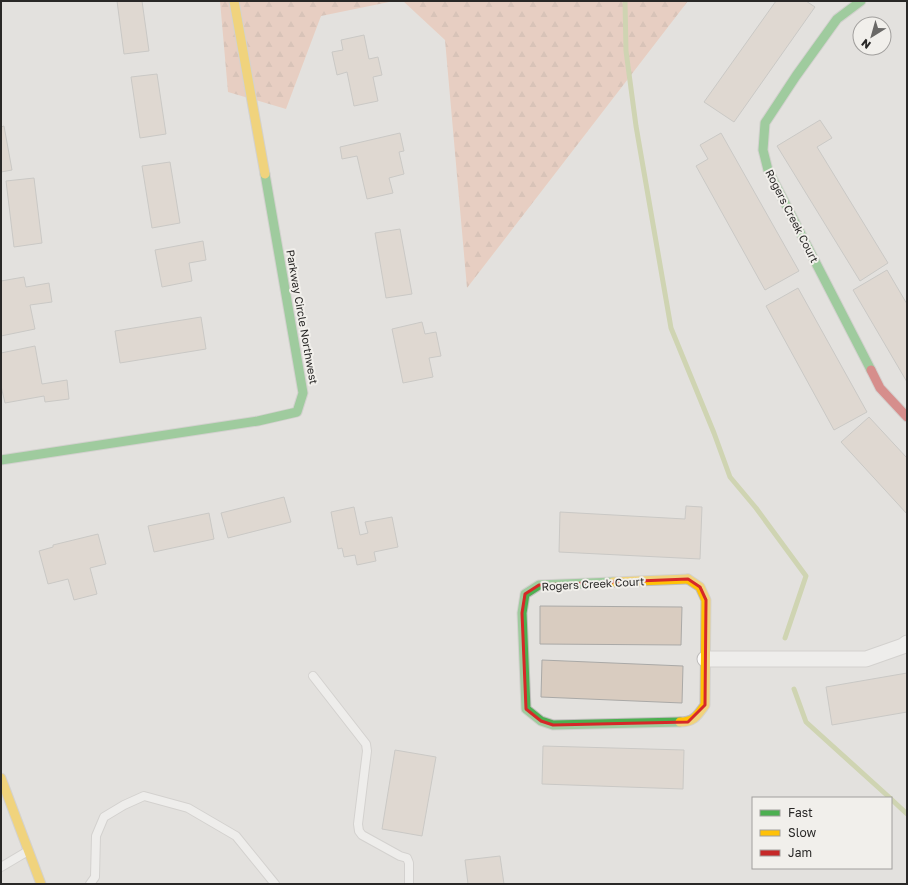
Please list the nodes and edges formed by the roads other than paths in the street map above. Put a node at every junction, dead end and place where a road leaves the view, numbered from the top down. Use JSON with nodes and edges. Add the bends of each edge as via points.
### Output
{"nodes":[{"id":1,"x":234,"y":1,"type":"edge"},
{"id":2,"x":861,"y":1,"type":"edge"},
{"id":3,"x":907,"y":417,"type":"edge"},
{"id":4,"x":1,"y":460,"type":"edge"},
{"id":5,"x":907,"y":643,"type":"edge"},
{"id":6,"x":705,"y":659,"type":"junction"},
{"id":7,"x":314,"y":676,"type":"dead end"},
{"id":8,"x":1,"y":778,"type":"edge"},
{"id":9,"x":29,"y":851,"type":"junction"},
{"id":10,"x":1,"y":867,"type":"edge"},
{"id":11,"x":41,"y":884,"type":"edge"},
{"id":12,"x":90,"y":884,"type":"edge"},
{"id":13,"x":275,"y":884,"type":"edge"},
{"id":14,"x":409,"y":884,"type":"edge"}],
"edges":[{"from":1,"to":4,"type":"street","name":"Parkway Circle Northwest","via":[[303,393],[297,412],[258,421]]},
{"from":2,"to":3,"type":"street","name":"Rogers Creek Court","via":[[837,18],[765,123],[763,150],[768,170],[880,388]]},
{"from":5,"to":6,"type":"street","via":[[866,659]]},
{"from":6,"to":6,"type":"street","name":"Rogers Creek Court","via":[[706,600],[700,587],[688,579],[538,585],[525,594],[522,613],[526,709],[541,721],[553,725],[688,722],[697,716],[705,705]]},
{"from":7,"to":14,"type":"lane","via":[[366,744],[359,831],[362,835],[407,858]]},
{"from":8,"to":9,"type":"street"},
{"from":9,"to":10,"type":"lane"},
{"from":9,"to":11,"type":"street"},
{"from":12,"to":13,"type":"lane","via":[[95,877],[96,836],[104,817],[144,796],[188,808],[236,836]]}]}
